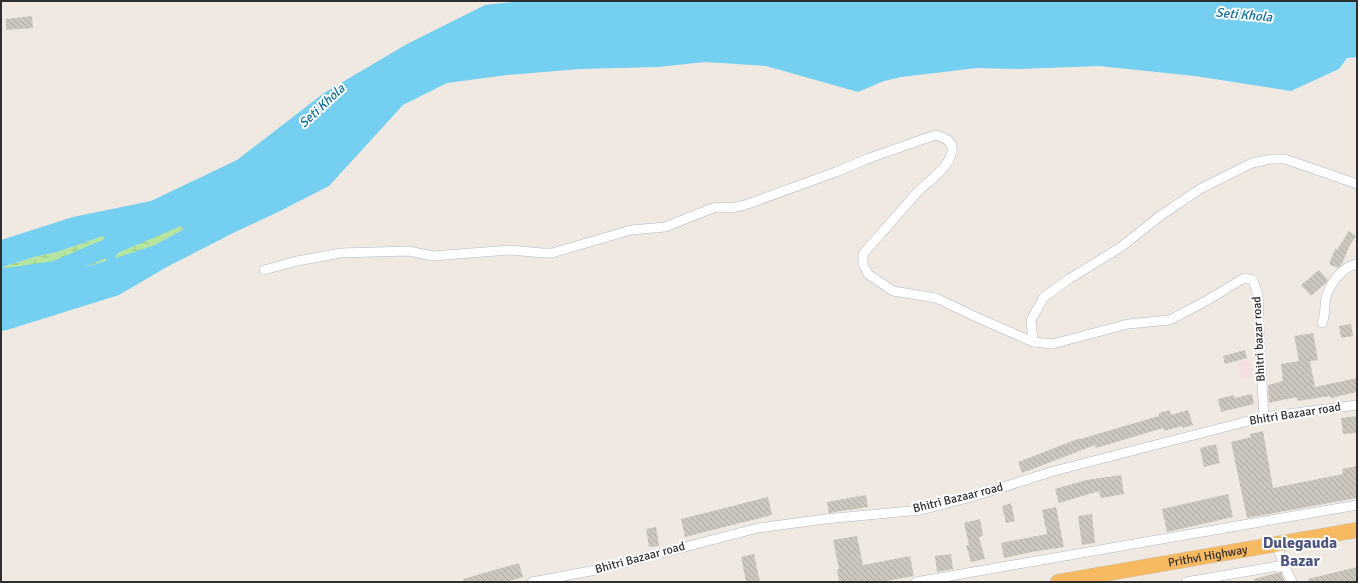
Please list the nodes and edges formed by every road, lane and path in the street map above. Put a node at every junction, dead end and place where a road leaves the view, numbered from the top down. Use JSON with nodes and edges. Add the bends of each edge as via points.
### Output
{"nodes":[{"id":1,"x":1357,"y":184,"type":"edge"},
{"id":2,"x":1357,"y":264,"type":"edge"},
{"id":3,"x":264,"y":270,"type":"dead end"},
{"id":4,"x":1322,"y":323,"type":"dead end"},
{"id":5,"x":1033,"y":342,"type":"junction"},
{"id":6,"x":1357,"y":405,"type":"edge"},
{"id":7,"x":1264,"y":417,"type":"junction"},
{"id":8,"x":1357,"y":505,"type":"edge"},
{"id":9,"x":1357,"y":530,"type":"edge"},
{"id":10,"x":1277,"y":544,"type":"junction"},
{"id":11,"x":1284,"y":565,"type":"junction"},
{"id":12,"x":532,"y":582,"type":"edge"},
{"id":13,"x":916,"y":582,"type":"edge"},
{"id":14,"x":1058,"y":582,"type":"edge"},
{"id":15,"x":1186,"y":582,"type":"edge"},
{"id":16,"x":1292,"y":582,"type":"edge"}],
"edges":[{"from":1,"to":5,"type":"street","via":[[1285,159],[1272,159],[1252,163],[1206,185],[1160,216],[1121,247],[1044,297],[1031,320]]},
{"from":2,"to":4,"type":"street","via":[[1350,265],[1336,278],[1326,297]]},
{"from":3,"to":5,"type":"street","via":[[341,253],[409,251],[432,256],[511,250],[552,253],[631,230],[665,227],[713,208],[745,205],[935,135],[944,137],[950,143],[952,151],[946,165],[916,194],[863,254],[863,264],[868,274],[894,291],[936,298]]},
{"from":5,"to":7,"type":"street","name":"Bhitri bazar road","via":[[1052,344],[1128,324],[1170,320],[1244,278],[1253,280],[1258,295]]},
{"from":6,"to":7,"type":"street","name":"Bhitri Bazaar road"},
{"from":7,"to":12,"type":"street","name":"Bhitri Bazaar road","via":[[1061,469],[921,510],[758,528],[596,570]]},
{"from":8,"to":13,"type":"street"},
{"from":9,"to":10,"type":"highway","name":"Prithvi Highway"},
{"from":10,"to":11,"type":"street"},
{"from":10,"to":14,"type":"highway","name":"Prithvi Highway"},
{"from":11,"to":15,"type":"street"},
{"from":11,"to":16,"type":"street"}]}
